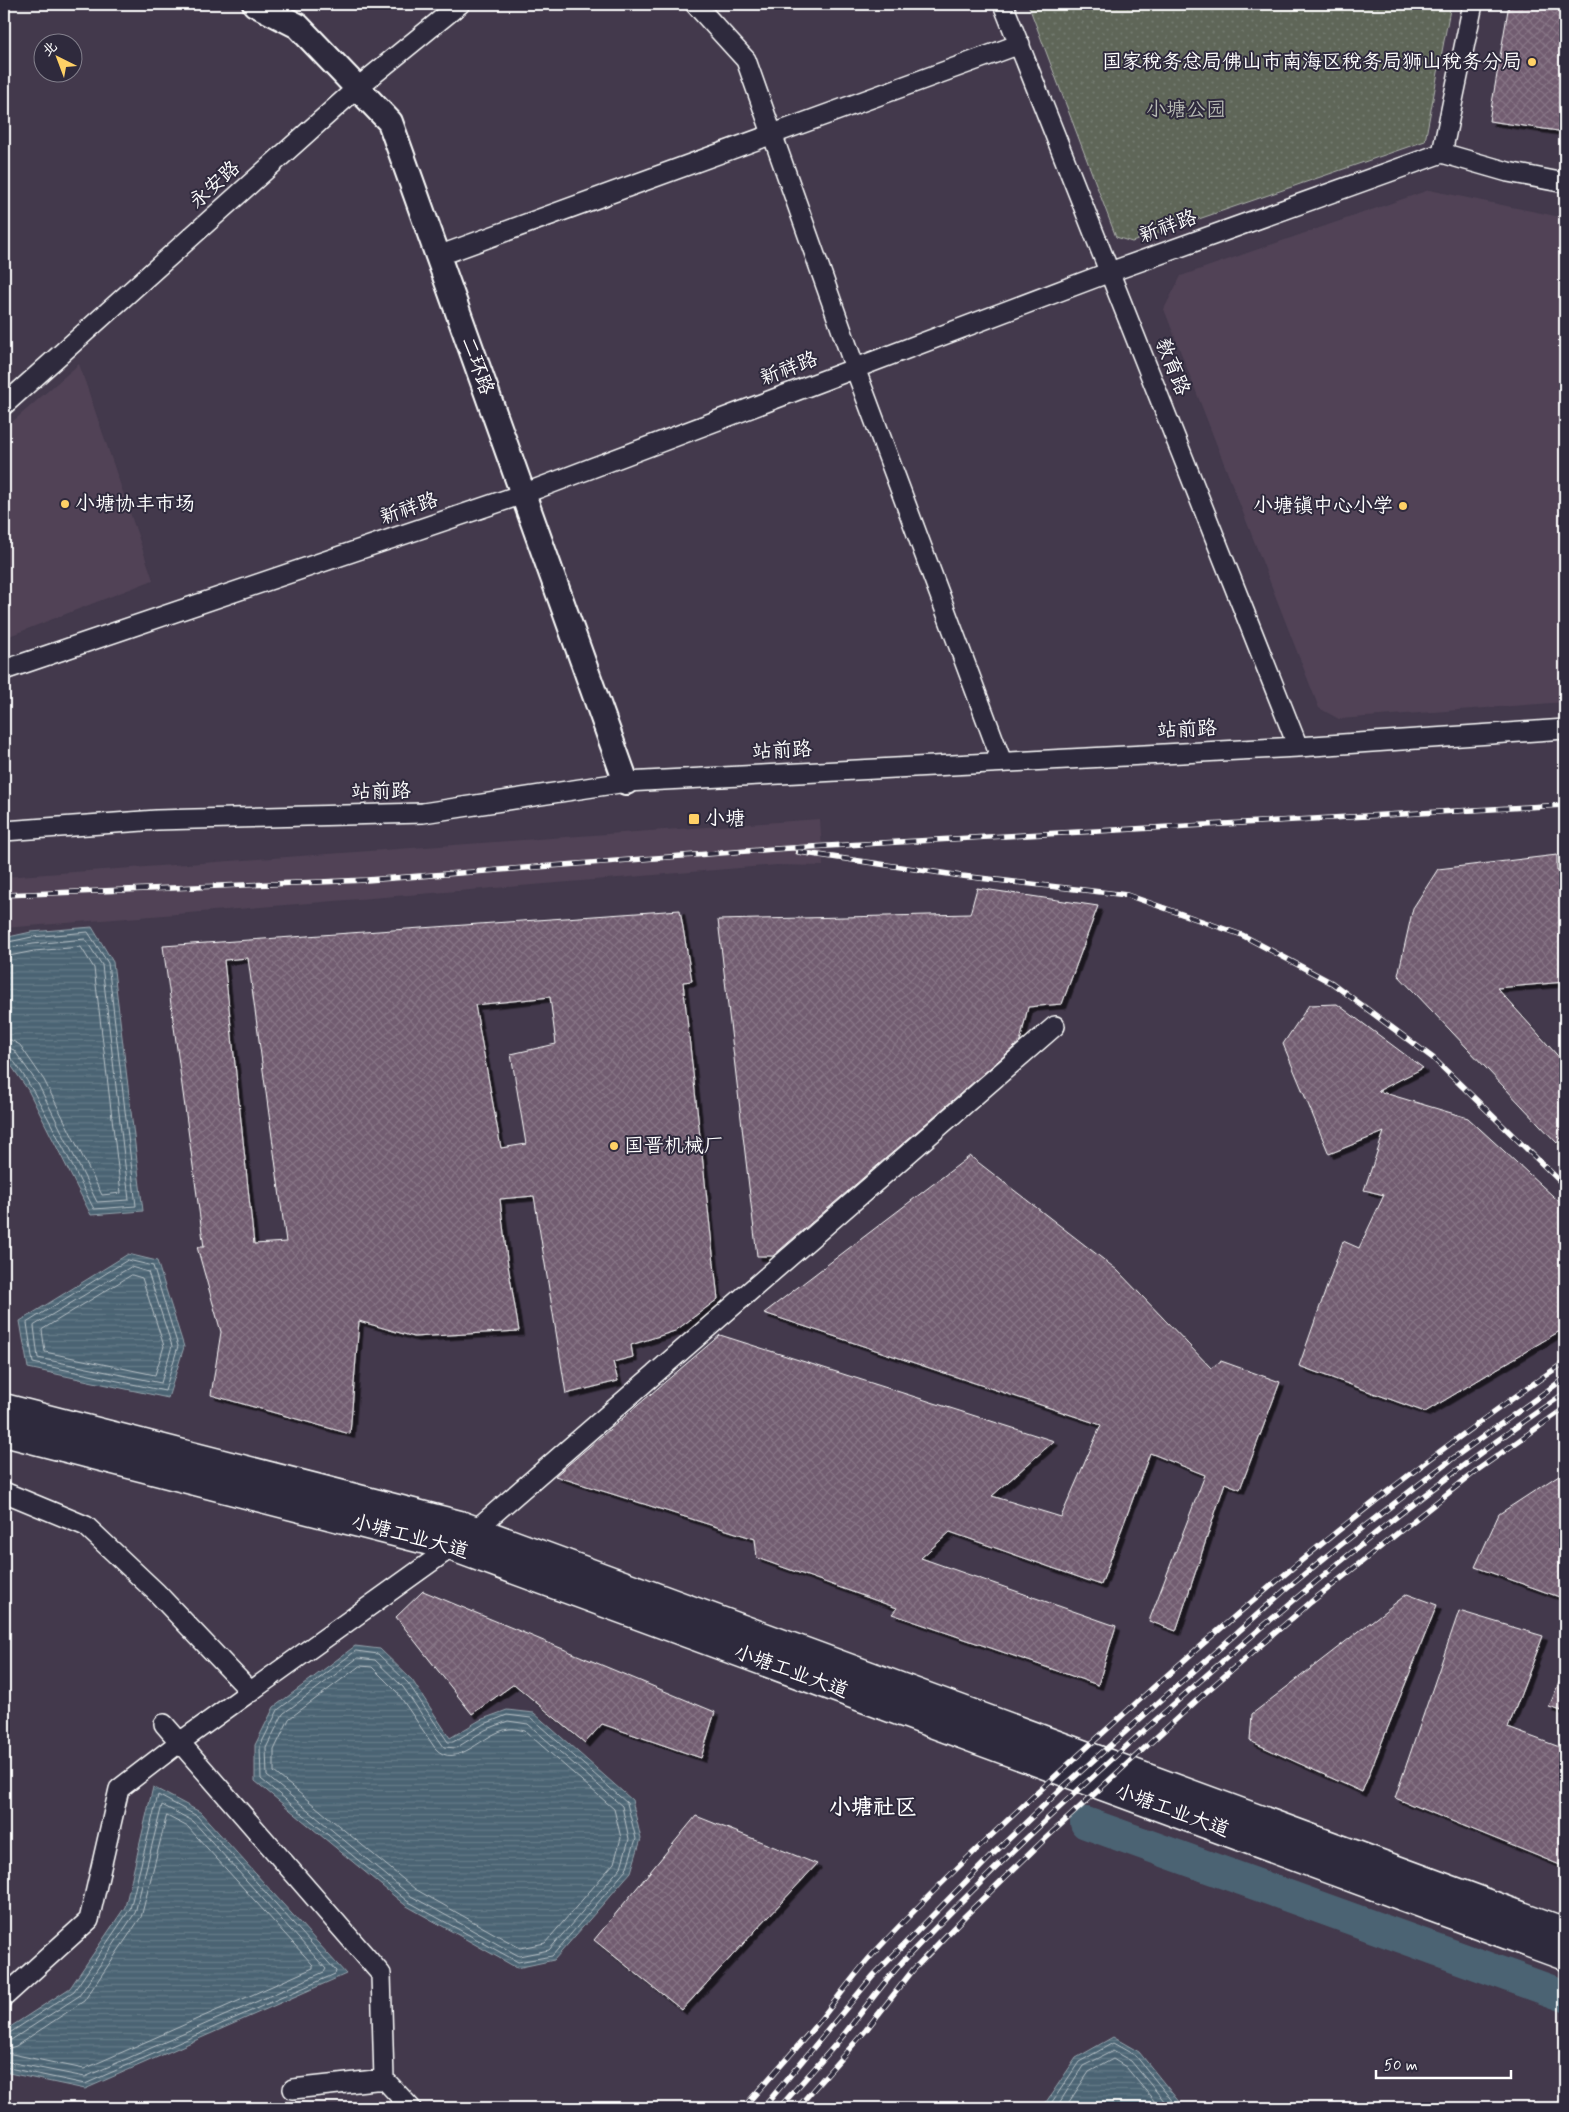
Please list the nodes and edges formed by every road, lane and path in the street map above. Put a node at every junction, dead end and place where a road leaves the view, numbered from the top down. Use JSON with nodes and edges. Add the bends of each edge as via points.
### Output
{"nodes":[{"id":1,"x":255,"y":4,"type":"edge"},
{"id":2,"x":460,"y":4,"type":"edge"},
{"id":3,"x":694,"y":4,"type":"edge"},
{"id":4,"x":1003,"y":4,"type":"edge"},
{"id":5,"x":1473,"y":4,"type":"edge"},
{"id":6,"x":1020,"y":44,"type":"junction"},
{"id":7,"x":357,"y":88,"type":"junction"},
{"id":8,"x":772,"y":133,"type":"junction"},
{"id":9,"x":1442,"y":153,"type":"junction"},
{"id":10,"x":1565,"y":183,"type":"edge"},
{"id":11,"x":438,"y":256,"type":"junction"},
{"id":12,"x":1110,"y":272,"type":"junction"},
{"id":13,"x":855,"y":368,"type":"junction"},
{"id":14,"x":4,"y":405,"type":"edge"},
{"id":15,"x":523,"y":494,"type":"junction"},
{"id":16,"x":4,"y":670,"type":"edge"},
{"id":17,"x":1565,"y":729,"type":"edge"},
{"id":18,"x":1298,"y":747,"type":"junction"},
{"id":19,"x":1002,"y":762,"type":"junction"},
{"id":20,"x":626,"y":782,"type":"junction"},
{"id":21,"x":4,"y":831,"type":"edge"},
{"id":22,"x":1055,"y":1026,"type":"dead end"},
{"id":23,"x":4,"y":1408,"type":"edge"},
{"id":24,"x":4,"y":1432,"type":"edge"},
{"id":25,"x":4,"y":1492,"type":"edge"},
{"id":26,"x":474,"y":1531,"type":"junction"},
{"id":27,"x":453,"y":1547,"type":"junction"},
{"id":28,"x":251,"y":1692,"type":"junction"},
{"id":29,"x":164,"y":1724,"type":"dead end"},
{"id":30,"x":180,"y":1742,"type":"junction"},
{"id":31,"x":1565,"y":1932,"type":"edge"},
{"id":32,"x":1565,"y":1956,"type":"edge"},
{"id":33,"x":4,"y":1996,"type":"edge"},
{"id":34,"x":384,"y":2079,"type":"junction"},
{"id":35,"x":293,"y":2089,"type":"dead end"},
{"id":36,"x":411,"y":2108,"type":"edge"}],
"edges":[{"from":1,"to":7,"type":"street","name":"二环路","via":[[298,26]]},
{"from":2,"to":7,"type":"street","name":"永安路"},
{"from":3,"to":8,"type":"street","via":[[746,60]]},
{"from":4,"to":6,"type":"street","name":"教育路"},
{"from":5,"to":9,"type":"street"},
{"from":6,"to":8,"type":"street"},
{"from":6,"to":12,"type":"street","name":"教育路"},
{"from":7,"to":11,"type":"street","name":"二环路","via":[[390,122]]},
{"from":7,"to":14,"type":"street","name":"永安路"},
{"from":8,"to":11,"type":"street"},
{"from":8,"to":13,"type":"street"},
{"from":9,"to":10,"type":"street","via":[[1508,172]]},
{"from":9,"to":12,"type":"street","name":"新祥路"},
{"from":11,"to":15,"type":"street","name":"二环路"},
{"from":12,"to":13,"type":"street","name":"新祥路"},
{"from":12,"to":18,"type":"street","name":"教育路"},
{"from":13,"to":15,"type":"street","name":"新祥路"},
{"from":13,"to":19,"type":"street"},
{"from":15,"to":16,"type":"street","name":"新祥路"},
{"from":15,"to":20,"type":"street","name":"二环路"},
{"from":17,"to":18,"type":"street","name":"站前路"},
{"from":18,"to":19,"type":"street","name":"站前路"},
{"from":19,"to":20,"type":"street","name":"站前路"},
{"from":20,"to":21,"type":"street","name":"站前路","via":[[423,813],[157,820]]},
{"from":22,"to":26,"type":"street"},
{"from":23,"to":26,"type":"main road","name":"小塘工业大道"},
{"from":24,"to":27,"type":"main road","name":"小塘工业大道"},
{"from":25,"to":28,"type":"street","via":[[86,1526],[158,1593]]},
{"from":26,"to":27,"type":"street"},
{"from":26,"to":31,"type":"main road","name":"小塘工业大道"},
{"from":27,"to":28,"type":"street"},
{"from":27,"to":32,"type":"main road","name":"小塘工业大道"},
{"from":28,"to":30,"type":"street"},
{"from":29,"to":30,"type":"street"},
{"from":30,"to":33,"type":"street","via":[[119,1789],[89,1920]]},
{"from":30,"to":34,"type":"street","via":[[381,1974]]},
{"from":34,"to":35,"type":"street"},
{"from":34,"to":36,"type":"street"}]}
